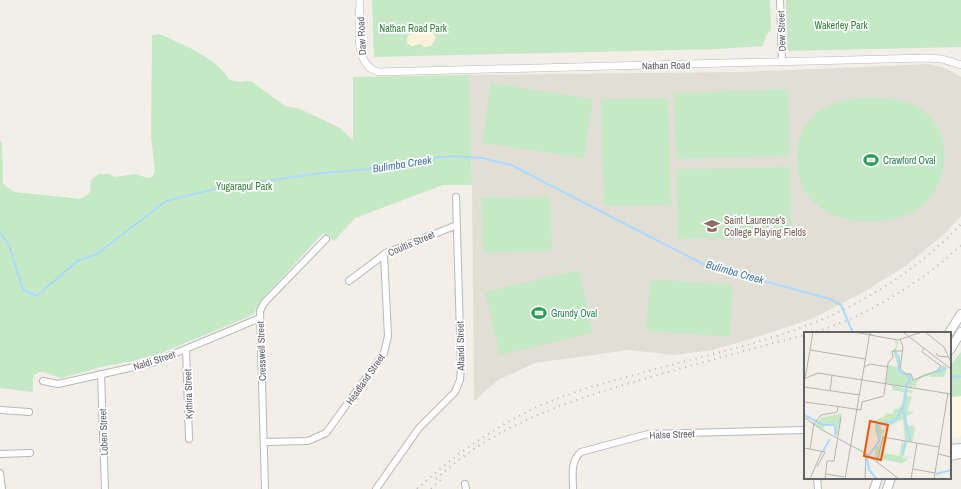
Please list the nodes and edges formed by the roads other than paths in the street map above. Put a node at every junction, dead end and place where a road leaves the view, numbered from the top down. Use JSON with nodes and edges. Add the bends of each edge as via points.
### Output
{"nodes":[{"id":1,"x":360,"y":0,"type":"edge"},
{"id":2,"x":780,"y":0,"type":"edge"},
{"id":3,"x":782,"y":62,"type":"junction"},
{"id":4,"x":961,"y":65,"type":"edge"},
{"id":5,"x":370,"y":69,"type":"joint"},
{"id":6,"x":456,"y":197,"type":"dead end"},
{"id":7,"x":457,"y":225,"type":"junction"},
{"id":8,"x":326,"y":239,"type":"dead end"},
{"id":9,"x":384,"y":255,"type":"junction"},
{"id":10,"x":349,"y":281,"type":"dead end"},
{"id":11,"x":961,"y":314,"type":"edge"},
{"id":12,"x":260,"y":318,"type":"junction"},
{"id":13,"x":950,"y":332,"type":"edge"},
{"id":14,"x":961,"y":332,"type":"edge"},
{"id":15,"x":951,"y":348,"type":"edge"},
{"id":16,"x":186,"y":349,"type":"junction"},
{"id":17,"x":101,"y":374,"type":"junction"},
{"id":18,"x":43,"y":381,"type":"dead end"},
{"id":19,"x":0,"y":410,"type":"edge"},
{"id":20,"x":29,"y":412,"type":"dead end"},
{"id":21,"x":804,"y":430,"type":"edge"},
{"id":22,"x":189,"y":440,"type":"dead end"},
{"id":23,"x":264,"y":442,"type":"junction"},
{"id":24,"x":961,"y":448,"type":"edge"},
{"id":25,"x":951,"y":449,"type":"edge"},
{"id":26,"x":30,"y":453,"type":"dead end"},
{"id":27,"x":0,"y":454,"type":"edge"},
{"id":28,"x":961,"y":454,"type":"edge"},
{"id":29,"x":951,"y":456,"type":"edge"},
{"id":30,"x":0,"y":472,"type":"edge"},
{"id":31,"x":878,"y":479,"type":"edge"},
{"id":32,"x":891,"y":479,"type":"edge"},
{"id":33,"x":2,"y":489,"type":"edge"},
{"id":34,"x":105,"y":489,"type":"edge"},
{"id":35,"x":265,"y":489,"type":"edge"},
{"id":36,"x":376,"y":489,"type":"edge"},
{"id":37,"x":574,"y":489,"type":"edge"},
{"id":38,"x":874,"y":489,"type":"edge"},
{"id":39,"x":887,"y":489,"type":"edge"}],
"edges":[{"from":1,"to":5,"type":"street","name":"Daw Road","via":[[360,52],[362,60]]},
{"from":2,"to":3,"type":"street","name":"Dew Street"},
{"from":3,"to":4,"type":"street","name":"Nathan Road","via":[[925,58],[942,59]]},
{"from":3,"to":5,"type":"street","name":"Nathan Road","via":[[388,73]]},
{"from":6,"to":7,"type":"street","name":"Altandi Street"},
{"from":7,"to":9,"type":"street","name":"Coultis Street"},
{"from":7,"to":36,"type":"street","name":"Altandi Street","via":[[460,380],[451,397],[419,428]]},
{"from":8,"to":12,"type":"street","name":"Cresswell Street","via":[[264,303]]},
{"from":9,"to":10,"type":"street","name":"Coultis Street"},
{"from":9,"to":23,"type":"street","name":"Headland Street","via":[[388,336],[384,353],[326,433],[308,440]]},
{"from":11,"to":13,"type":"main road"},
{"from":12,"to":16,"type":"street","name":"Naldi Street"},
{"from":12,"to":23,"type":"street","name":"Cresswell Street"},
{"from":14,"to":15,"type":"main road"},
{"from":16,"to":17,"type":"street","name":"Naldi Street","via":[[152,363]]},
{"from":16,"to":22,"type":"street","name":"Kythira Street"},
{"from":17,"to":18,"type":"street","name":"Naldi Street","via":[[58,384]]},
{"from":17,"to":34,"type":"street","name":"Loben Street"},
{"from":19,"to":20,"type":"street"},
{"from":21,"to":37,"type":"street","name":"Halse Street","via":[[648,434],[581,452],[575,457],[573,466]]},
{"from":23,"to":35,"type":"street","name":"Cresswell Street"},
{"from":24,"to":25,"type":"main road"},
{"from":26,"to":27,"type":"street"},
{"from":28,"to":29,"type":"main road"},
{"from":30,"to":33,"type":"street"},
{"from":31,"to":38,"type":"main road"},
{"from":32,"to":39,"type":"main road"}]}
